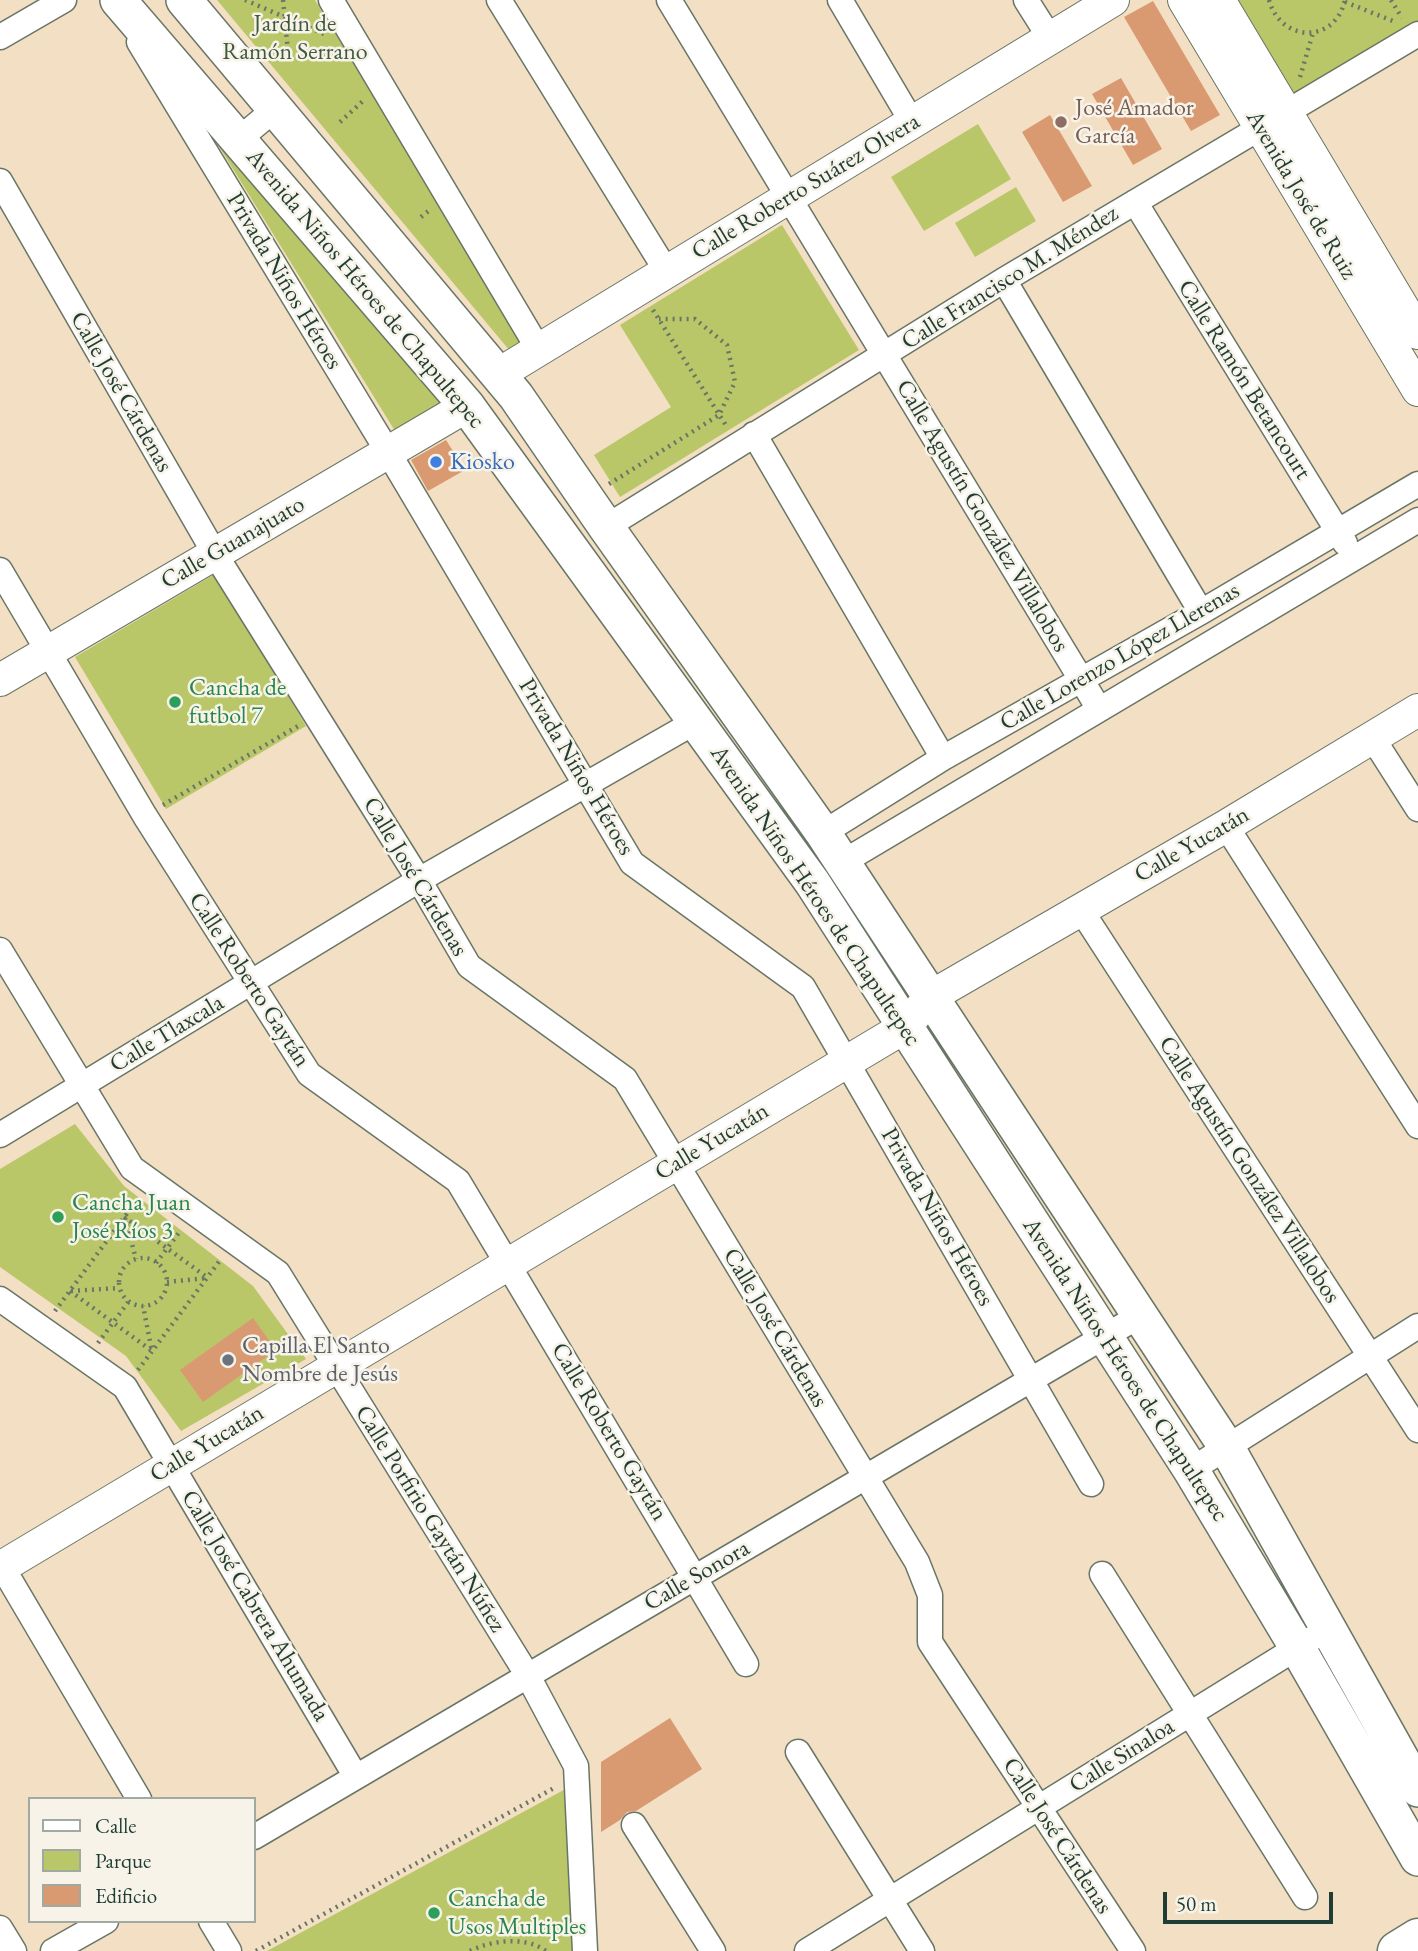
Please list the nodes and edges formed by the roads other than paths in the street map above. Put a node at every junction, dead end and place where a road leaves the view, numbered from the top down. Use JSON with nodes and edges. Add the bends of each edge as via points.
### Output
{"nodes":[{"id":1,"x":64,"y":0,"type":"edge"},
{"id":2,"x":116,"y":0,"type":"edge"},
{"id":3,"x":184,"y":0,"type":"edge"},
{"id":4,"x":331,"y":0,"type":"edge"},
{"id":5,"x":499,"y":0,"type":"edge"},
{"id":6,"x":668,"y":0,"type":"edge"},
{"id":7,"x":840,"y":0,"type":"edge"},
{"id":8,"x":1026,"y":0,"type":"edge"},
{"id":9,"x":1113,"y":0,"type":"edge"},
{"id":10,"x":1184,"y":0,"type":"edge"},
{"id":11,"x":1219,"y":0,"type":"edge"},
{"id":12,"x":0,"y":37,"type":"edge"},
{"id":13,"x":1050,"y":38,"type":"junction"},
{"id":14,"x":1417,"y":39,"type":"edge"},
{"id":15,"x":275,"y":108,"type":"junction"},
{"id":16,"x":1273,"y":119,"type":"junction"},
{"id":17,"x":912,"y":122,"type":"junction"},
{"id":18,"x":239,"y":140,"type":"junction"},
{"id":19,"x":0,"y":181,"type":"edge"},
{"id":20,"x":788,"y":198,"type":"junction"},
{"id":21,"x":1135,"y":202,"type":"junction"},
{"id":22,"x":667,"y":272,"type":"junction"},
{"id":23,"x":1004,"y":280,"type":"junction"},
{"id":24,"x":1418,"y":333,"type":"edge"},
{"id":25,"x":539,"y":350,"type":"junction"},
{"id":26,"x":885,"y":355,"type":"junction"},
{"id":27,"x":499,"y":374,"type":"junction"},
{"id":28,"x":1418,"y":390,"type":"edge"},
{"id":29,"x":467,"y":406,"type":"junction"},
{"id":30,"x":754,"y":434,"type":"junction"},
{"id":31,"x":388,"y":452,"type":"junction"},
{"id":32,"x":1418,"y":484,"type":"edge"},
{"id":33,"x":1418,"y":520,"type":"edge"},
{"id":34,"x":606,"y":527,"type":"junction"},
{"id":35,"x":1337,"y":530,"type":"junction"},
{"id":36,"x":215,"y":554,"type":"junction"},
{"id":37,"x":1354,"y":558,"type":"junction"},
{"id":38,"x":0,"y":570,"type":"edge"},
{"id":39,"x":1201,"y":612,"type":"junction"},
{"id":40,"x":47,"y":652,"type":"junction"},
{"id":41,"x":1081,"y":679,"type":"junction"},
{"id":42,"x":0,"y":680,"type":"edge"},
{"id":43,"x":1099,"y":709,"type":"junction"},
{"id":44,"x":1418,"y":710,"type":"edge"},
{"id":45,"x":695,"y":722,"type":"junction"},
{"id":46,"x":1372,"y":737,"type":"junction"},
{"id":47,"x":943,"y":758,"type":"junction"},
{"id":48,"x":587,"y":786,"type":"junction"},
{"id":49,"x":1418,"y":810,"type":"edge"},
{"id":50,"x":1226,"y":826,"type":"junction"},
{"id":51,"x":823,"y":833,"type":"junction"},
{"id":52,"x":842,"y":862,"type":"junction"},
{"id":53,"x":419,"y":880,"type":"junction"},
{"id":54,"x":1081,"y":909,"type":"junction"},
{"id":55,"x":0,"y":950,"type":"edge"},
{"id":56,"x":250,"y":984,"type":"junction"},
{"id":57,"x":930,"y":997,"type":"junction"},
{"id":58,"x":905,"y":1027,"type":"junction"},
{"id":59,"x":847,"y":1061,"type":"junction"},
{"id":60,"x":83,"y":1085,"type":"junction"},
{"id":61,"x":1418,"y":1126,"type":"edge"},
{"id":62,"x":0,"y":1135,"type":"edge"},
{"id":63,"x":677,"y":1163,"type":"junction"},
{"id":64,"x":509,"y":1263,"type":"junction"},
{"id":65,"x":0,"y":1299,"type":"edge"},
{"id":66,"x":1141,"y":1315,"type":"junction"},
{"id":67,"x":1418,"y":1326,"type":"edge"},
{"id":68,"x":1105,"y":1337,"type":"junction"},
{"id":69,"x":1370,"y":1357,"type":"junction"},
{"id":70,"x":335,"y":1367,"type":"junction"},
{"id":71,"x":1031,"y":1380,"type":"junction"},
{"id":72,"x":1418,"y":1430,"type":"edge"},
{"id":73,"x":1227,"y":1448,"type":"junction"},
{"id":74,"x":172,"y":1465,"type":"junction"},
{"id":75,"x":1191,"y":1470,"type":"junction"},
{"id":76,"x":865,"y":1478,"type":"junction"},
{"id":77,"x":1091,"y":1484,"type":"dead end"},
{"id":78,"x":1,"y":1566,"type":"edge"},
{"id":79,"x":1102,"y":1574,"type":"dead end"},
{"id":80,"x":695,"y":1577,"type":"junction"},
{"id":81,"x":1329,"y":1627,"type":"junction"},
{"id":82,"x":1297,"y":1647,"type":"junction"},
{"id":83,"x":746,"y":1664,"type":"dead end"},
{"id":84,"x":528,"y":1676,"type":"junction"},
{"id":85,"x":1190,"y":1714,"type":"junction"},
{"id":86,"x":799,"y":1752,"type":"dead end"},
{"id":87,"x":356,"y":1777,"type":"junction"},
{"id":88,"x":1418,"y":1788,"type":"edge"},
{"id":89,"x":138,"y":1797,"type":"edge"},
{"id":90,"x":1038,"y":1808,"type":"junction"},
{"id":91,"x":634,"y":1825,"type":"dead end"},
{"id":92,"x":256,"y":1836,"type":"edge"},
{"id":93,"x":1418,"y":1858,"type":"edge"},
{"id":94,"x":1305,"y":1897,"type":"dead end"},
{"id":95,"x":890,"y":1899,"type":"junction"},
{"id":96,"x":102,"y":1923,"type":"edge"},
{"id":97,"x":212,"y":1923,"type":"edge"},
{"id":98,"x":0,"y":1928,"type":"edge"},
{"id":99,"x":1418,"y":1938,"type":"edge"},
{"id":100,"x":14,"y":1951,"type":"edge"},
{"id":101,"x":53,"y":1951,"type":"edge"},
{"id":102,"x":229,"y":1951,"type":"edge"},
{"id":103,"x":585,"y":1951,"type":"edge"},
{"id":104,"x":713,"y":1951,"type":"edge"},
{"id":105,"x":807,"y":1951,"type":"edge"},
{"id":106,"x":922,"y":1951,"type":"edge"},
{"id":107,"x":1133,"y":1951,"type":"edge"},
{"id":108,"x":1397,"y":1951,"type":"edge"}],
"edges":[{"from":1,"to":12,"type":"street"},
{"from":2,"to":18,"type":"main road","name":"Avenida Niños Héroes de Chapultepec"},
{"from":2,"to":31,"type":"street","name":"Privada Niños Héroes"},
{"from":3,"to":15,"type":"main road","name":"Avenida Niños Héroes de Chapultepec"},
{"from":4,"to":25,"type":"street"},
{"from":5,"to":22,"type":"street"},
{"from":6,"to":20,"type":"street","name":"Calle Agustín González Villalobos"},
{"from":7,"to":17,"type":"street"},
{"from":8,"to":13,"type":"street"},
{"from":9,"to":13,"type":"street","name":"Calle Roberto Suárez Olvera"},
{"from":10,"to":16,"type":"street","name":"Avenida José de Ruiz"},
{"from":11,"to":16,"type":"street","name":"Avenida José de Ruiz"},
{"from":13,"to":17,"type":"street","name":"Calle Roberto Suárez Olvera"},
{"from":14,"to":16,"type":"street","name":"Calle Francisco M. Méndez"},
{"from":15,"to":18,"type":"street"},
{"from":15,"to":27,"type":"main road","name":"Avenida Niños Héroes de Chapultepec"},
{"from":16,"to":21,"type":"street","name":"Calle Francisco M. Méndez"},
{"from":16,"to":24,"type":"street","name":"Avenida José de Ruiz"},
{"from":16,"to":28,"type":"street","name":"Avenida José de Ruiz"},
{"from":17,"to":20,"type":"street","name":"Calle Roberto Suárez Olvera"},
{"from":18,"to":29,"type":"main road","name":"Avenida Niños Héroes de Chapultepec"},
{"from":19,"to":36,"type":"street","name":"Calle José Cárdenas"},
{"from":20,"to":22,"type":"street","name":"Calle Roberto Suárez Olvera"},
{"from":20,"to":26,"type":"street","name":"Calle Agustín González Villalobos"},
{"from":21,"to":23,"type":"street","name":"Calle Francisco M. Méndez"},
{"from":21,"to":35,"type":"street","name":"Calle Ramón Betancourt"},
{"from":22,"to":25,"type":"street","name":"Calle Roberto Suárez Olvera"},
{"from":23,"to":26,"type":"street","name":"Calle Francisco M. Méndez"},
{"from":23,"to":39,"type":"street"},
{"from":25,"to":27,"type":"street","name":"Calle Roberto Suárez Olvera"},
{"from":26,"to":30,"type":"street","name":"Calle Francisco M. Méndez"},
{"from":26,"to":41,"type":"street","name":"Calle Agustín González Villalobos"},
{"from":27,"to":34,"type":"main road","name":"Avenida Niños Héroes de Chapultepec"},
{"from":29,"to":31,"type":"street","name":"Calle Guanajuato"},
{"from":29,"to":45,"type":"main road","name":"Avenida Niños Héroes de Chapultepec"},
{"from":30,"to":34,"type":"street","name":"Calle Francisco M. Méndez"},
{"from":30,"to":47,"type":"street"},
{"from":31,"to":36,"type":"street","name":"Calle Guanajuato"},
{"from":31,"to":48,"type":"street","name":"Privada Niños Héroes"},
{"from":32,"to":35,"type":"street","name":"Calle Lorenzo López Llerenas"},
{"from":33,"to":37,"type":"street","name":"Calle Lorenzo López Llerenas"},
{"from":34,"to":51,"type":"main road","name":"Avenida Niños Héroes de Chapultepec"},
{"from":35,"to":37,"type":"street","name":"Calle Ramón Betancourt"},
{"from":35,"to":39,"type":"street","name":"Calle Lorenzo López Llerenas"},
{"from":36,"to":40,"type":"street","name":"Calle Guanajuato"},
{"from":36,"to":53,"type":"street","name":"Calle José Cárdenas"},
{"from":37,"to":43,"type":"street","name":"Calle Lorenzo López Llerenas"},
{"from":38,"to":40,"type":"street","name":"Calle Roberto Gaytán"},
{"from":39,"to":41,"type":"street","name":"Calle Lorenzo López Llerenas"},
{"from":40,"to":42,"type":"street","name":"Calle Guanajuato"},
{"from":40,"to":56,"type":"street","name":"Calle Roberto Gaytán"},
{"from":41,"to":43,"type":"street","name":"Calle Agustín González Villalobos"},
{"from":41,"to":47,"type":"street","name":"Calle Lorenzo López Llerenas"},
{"from":43,"to":52,"type":"street","name":"Calle Lorenzo López Llerenas"},
{"from":44,"to":46,"type":"street","name":"Calle Yucatán"},
{"from":45,"to":48,"type":"street","name":"Calle Tlaxcala"},
{"from":45,"to":58,"type":"main road","name":"Avenida Niños Héroes de Chapultepec","via":[[812,882]]},
{"from":46,"to":49,"type":"street"},
{"from":46,"to":50,"type":"street","name":"Calle Yucatán"},
{"from":47,"to":51,"type":"street","name":"Calle Lorenzo López Llerenas"},
{"from":48,"to":53,"type":"street","name":"Calle Tlaxcala"},
{"from":48,"to":59,"type":"street","name":"Privada Niños Héroes","via":[[632,863],[803,987]]},
{"from":50,"to":54,"type":"street","name":"Calle Yucatán"},
{"from":50,"to":61,"type":"street"},
{"from":51,"to":52,"type":"main road","name":"Avenida Niños Héroes de Chapultepec"},
{"from":52,"to":57,"type":"main road","name":"Avenida Niños Héroes de Chapultepec"},
{"from":53,"to":56,"type":"street","name":"Calle Tlaxcala"},
{"from":53,"to":63,"type":"street","name":"Calle José Cárdenas","via":[[468,966],[625,1079]]},
{"from":54,"to":57,"type":"street","name":"Calle Yucatán"},
{"from":54,"to":69,"type":"street","name":"Calle Agustín González Villalobos"},
{"from":55,"to":60,"type":"street","name":"Calle Porfirio Gaytán Núñez"},
{"from":56,"to":60,"type":"street","name":"Calle Tlaxcala"},
{"from":56,"to":64,"type":"street","name":"Calle Roberto Gaytán","via":[[309,1074],[458,1181]]},
{"from":57,"to":58,"type":"street","name":"Calle Yucatán"},
{"from":57,"to":66,"type":"main road","name":"Avenida Niños Héroes de Chapultepec"},
{"from":58,"to":59,"type":"street","name":"Calle Yucatán"},
{"from":58,"to":68,"type":"main road","name":"Avenida Niños Héroes de Chapultepec"},
{"from":59,"to":63,"type":"street","name":"Calle Yucatán"},
{"from":59,"to":71,"type":"street","name":"Privada Niños Héroes"},
{"from":60,"to":62,"type":"street","name":"Calle Tlaxcala"},
{"from":60,"to":70,"type":"street","name":"Calle Porfirio Gaytán Núñez","via":[[132,1168],[278,1273]]},
{"from":63,"to":64,"type":"street","name":"Calle Yucatán"},
{"from":63,"to":76,"type":"street","name":"Calle José Cárdenas"},
{"from":64,"to":70,"type":"street","name":"Calle Yucatán"},
{"from":64,"to":80,"type":"street","name":"Calle Roberto Gaytán"},
{"from":65,"to":74,"type":"street","name":"Calle José Cabrera Ahumada","via":[[125,1387]]},
{"from":66,"to":68,"type":"street","name":"Calle Sonora"},
{"from":66,"to":73,"type":"main road","name":"Avenida Niños Héroes de Chapultepec"},
{"from":67,"to":69,"type":"street"},
{"from":68,"to":71,"type":"street","name":"Calle Sonora"},
{"from":68,"to":75,"type":"main road","name":"Avenida Niños Héroes de Chapultepec"},
{"from":69,"to":72,"type":"street","name":"Calle Agustín González Villalobos"},
{"from":69,"to":73,"type":"street"},
{"from":70,"to":74,"type":"street","name":"Calle Yucatán"},
{"from":70,"to":84,"type":"street","name":"Calle Porfirio Gaytán Núñez"},
{"from":71,"to":76,"type":"street","name":"Calle Sonora"},
{"from":71,"to":77,"type":"street","name":"Privada Niños Héroes"},
{"from":73,"to":75,"type":"street"},
{"from":73,"to":81,"type":"main road","name":"Avenida Niños Héroes de Chapultepec"},
{"from":74,"to":78,"type":"street","name":"Calle Yucatán"},
{"from":74,"to":87,"type":"street","name":"Calle José Cabrera Ahumada"},
{"from":75,"to":82,"type":"main road","name":"Avenida Niños Héroes de Chapultepec"},
{"from":76,"to":80,"type":"street","name":"Calle Sonora"},
{"from":76,"to":90,"type":"street","name":"Calle José Cárdenas","via":[[917,1562],[930,1595],[930,1642]]},
{"from":78,"to":89,"type":"street"},
{"from":79,"to":85,"type":"street"},
{"from":80,"to":83,"type":"street","name":"Calle Roberto Gaytán"},
{"from":80,"to":84,"type":"street","name":"Calle Sonora"},
{"from":81,"to":82,"type":"street","name":"Calle Sinaloa"},
{"from":81,"to":88,"type":"main road","name":"Avenida Niños Héroes de Chapultepec"},
{"from":82,"to":85,"type":"street","name":"Calle Sinaloa"},
{"from":82,"to":93,"type":"main road","name":"Avenida Niños Héroes de Chapultepec"},
{"from":84,"to":87,"type":"street","name":"Calle Sonora"},
{"from":84,"to":103,"type":"street","name":"Calle Porfirio Gaytán Núñez","via":[[576,1766]]},
{"from":85,"to":90,"type":"street","name":"Calle Sinaloa"},
{"from":85,"to":94,"type":"street"},
{"from":86,"to":95,"type":"street"},
{"from":87,"to":92,"type":"street","name":"Calle Sonora"},
{"from":90,"to":95,"type":"street","name":"Calle Sinaloa"},
{"from":90,"to":107,"type":"street","name":"Calle José Cárdenas"},
{"from":91,"to":104,"type":"street"},
{"from":95,"to":105,"type":"street","name":"Calle Sinaloa"},
{"from":95,"to":106,"type":"street"},
{"from":96,"to":101,"type":"street"},
{"from":97,"to":102,"type":"street"},
{"from":98,"to":100,"type":"street"},
{"from":99,"to":108,"type":"main road"}]}
